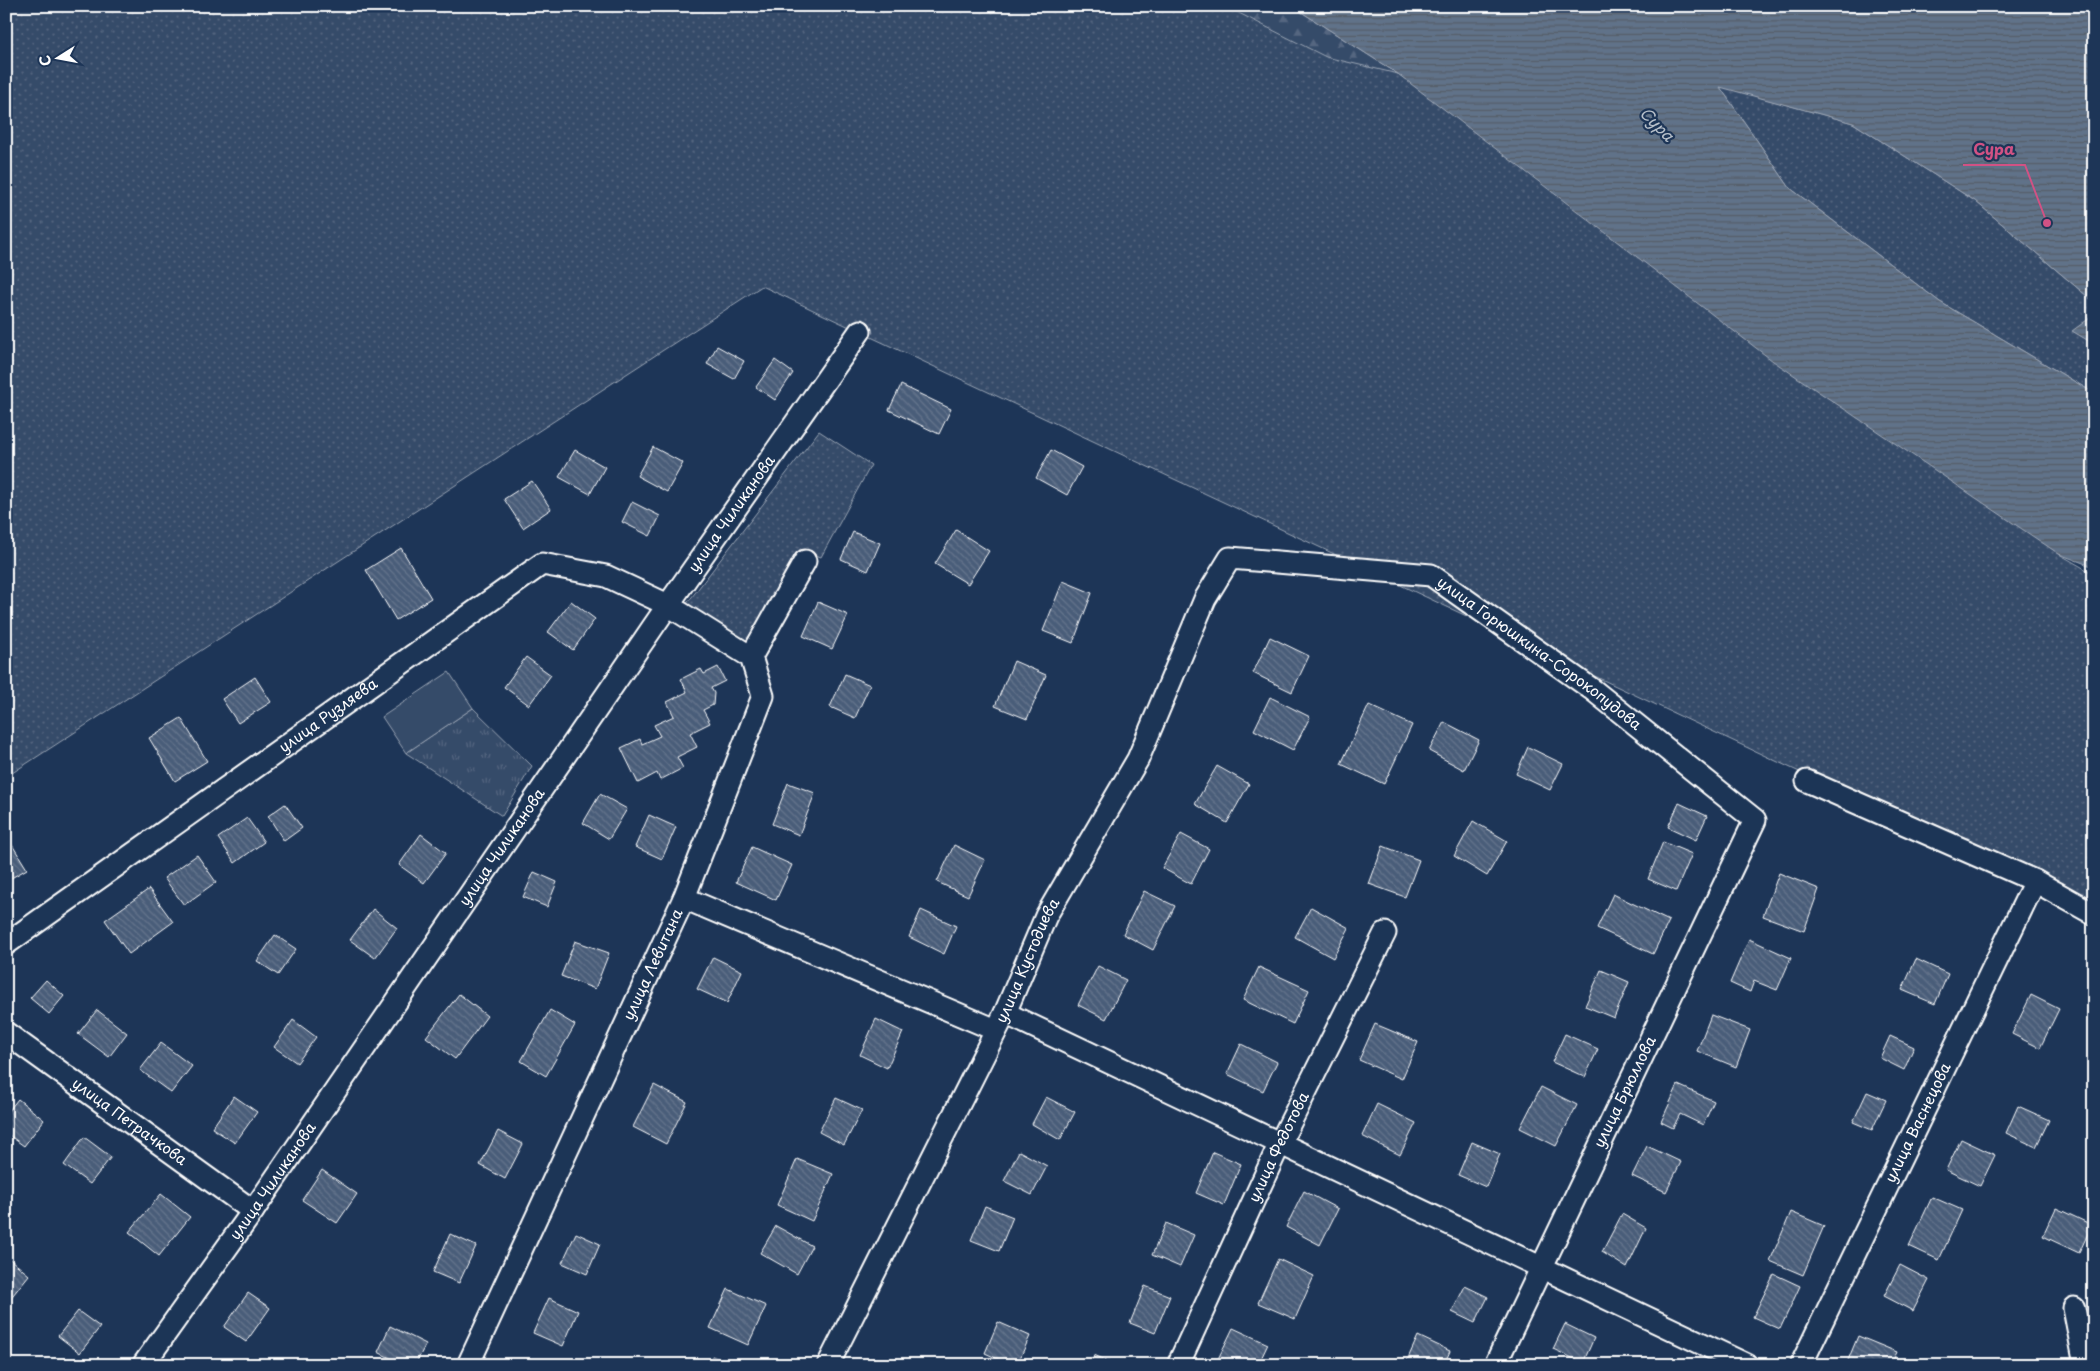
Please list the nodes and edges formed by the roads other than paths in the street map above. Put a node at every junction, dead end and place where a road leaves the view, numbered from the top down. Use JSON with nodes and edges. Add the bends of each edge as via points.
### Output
{"nodes":[{"id":1,"x":860,"y":331,"type":"dead end"},
{"id":2,"x":1230,"y":558,"type":"joint"},
{"id":3,"x":805,"y":561,"type":"dead end"},
{"id":4,"x":668,"y":605,"type":"junction"},
{"id":5,"x":751,"y":657,"type":"junction"},
{"id":6,"x":1807,"y":781,"type":"dead end"},
{"id":7,"x":1755,"y":820,"type":"joint"},
{"id":8,"x":2035,"y":880,"type":"junction"},
{"id":9,"x":684,"y":898,"type":"junction"},
{"id":10,"x":2094,"y":914,"type":"edge"},
{"id":11,"x":1385,"y":933,"type":"dead end"},
{"id":12,"x":6,"y":944,"type":"edge"},
{"id":13,"x":1000,"y":1022,"type":"junction"},
{"id":14,"x":6,"y":1033,"type":"edge"},
{"id":15,"x":1280,"y":1143,"type":"junction"},
{"id":16,"x":253,"y":1211,"type":"junction"},
{"id":17,"x":1541,"y":1267,"type":"junction"},
{"id":18,"x":2074,"y":1308,"type":"dead end"},
{"id":19,"x":143,"y":1365,"type":"edge"},
{"id":20,"x":468,"y":1365,"type":"edge"},
{"id":21,"x":828,"y":1365,"type":"edge"},
{"id":22,"x":1178,"y":1365,"type":"edge"},
{"id":23,"x":1495,"y":1365,"type":"edge"},
{"id":24,"x":1747,"y":1365,"type":"edge"},
{"id":25,"x":1801,"y":1365,"type":"edge"},
{"id":26,"x":2085,"y":1365,"type":"edge"}],
"edges":[{"from":1,"to":4,"type":"street","name":"улица Чиликанова"},
{"from":2,"to":7,"type":"street","name":"улица Горюшкина-Сорокопудова","via":[[1431,575],[1593,690]]},
{"from":2,"to":13,"type":"street","name":"улица Кустодиева","via":[[1205,599],[1138,759],[1046,916]]},
{"from":3,"to":5,"type":"street"},
{"from":4,"to":5,"type":"street","name":"улица Рузляева"},
{"from":4,"to":12,"type":"street","name":"улица Рузляева","via":[[606,576],[542,564]]},
{"from":4,"to":16,"type":"street","name":"улица Чиликанова"},
{"from":5,"to":9,"type":"street","name":"улица Левитана","via":[[764,696]]},
{"from":6,"to":8,"type":"street"},
{"from":7,"to":17,"type":"street","name":"улица Брюллова"},
{"from":8,"to":10,"type":"street"},
{"from":8,"to":25,"type":"street","name":"улица Васнецова"},
{"from":9,"to":13,"type":"street"},
{"from":9,"to":20,"type":"street","name":"улица Левитана"},
{"from":11,"to":15,"type":"street","name":"улица Федотова"},
{"from":13,"to":15,"type":"street"},
{"from":13,"to":21,"type":"street","name":"улица Кустодиева"},
{"from":14,"to":16,"type":"street","name":"улица Петрачкова"},
{"from":15,"to":17,"type":"street"},
{"from":15,"to":22,"type":"street","name":"улица Федотова"},
{"from":16,"to":19,"type":"street","name":"улица Чиликанова"},
{"from":17,"to":23,"type":"street","name":"улица Брюллова"},
{"from":17,"to":24,"type":"street"},
{"from":18,"to":26,"type":"street"}]}
